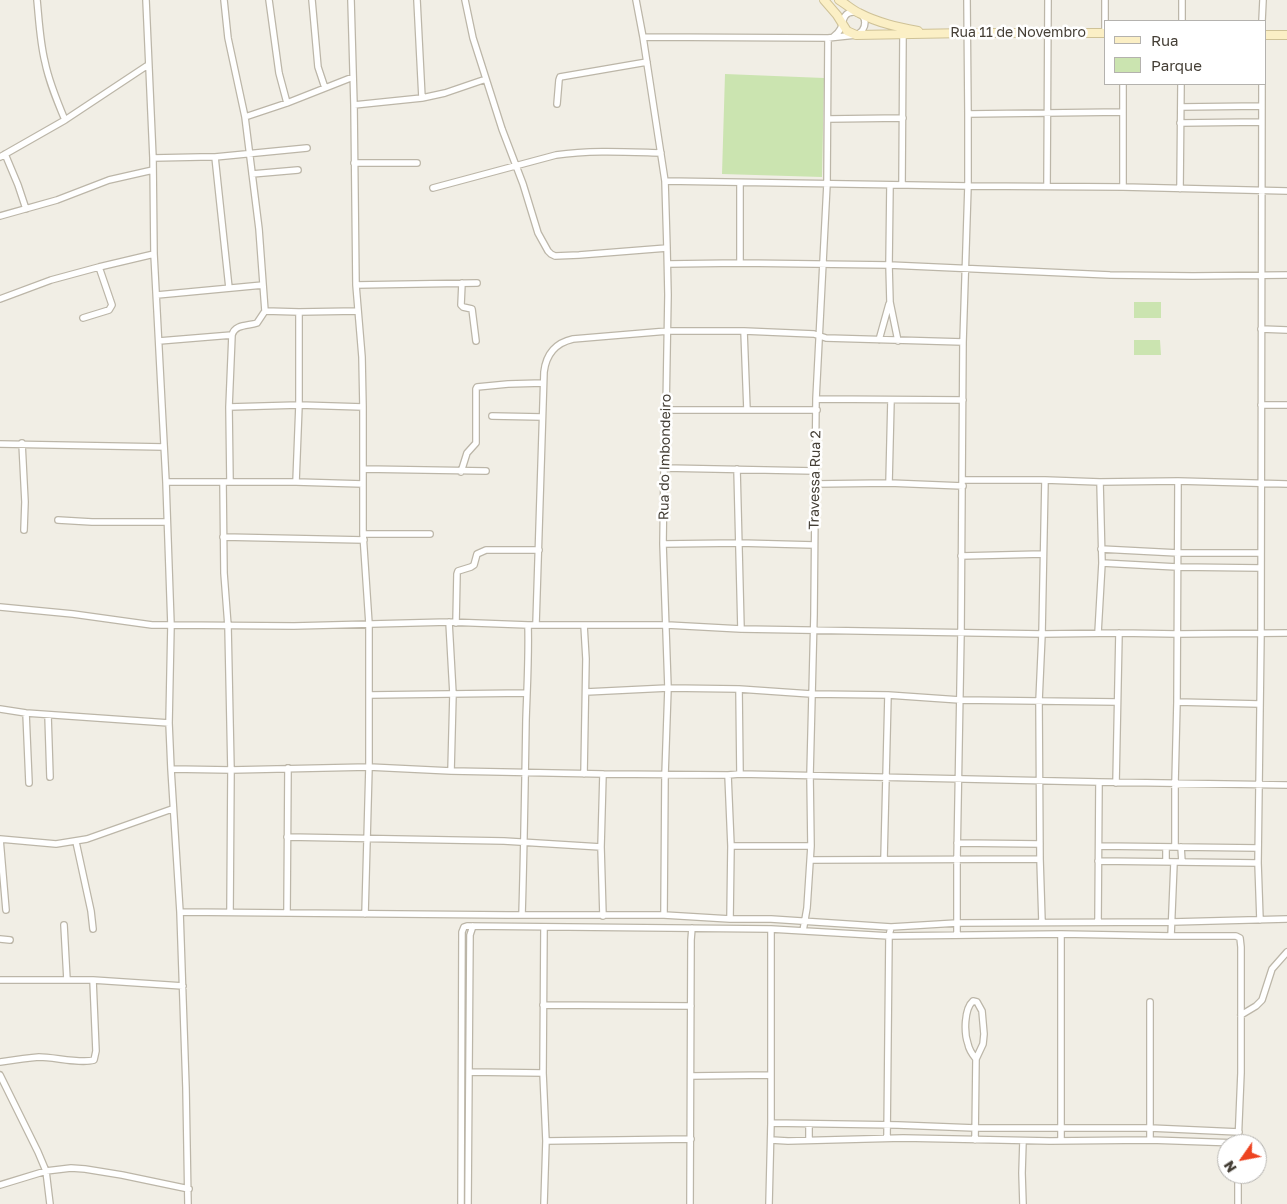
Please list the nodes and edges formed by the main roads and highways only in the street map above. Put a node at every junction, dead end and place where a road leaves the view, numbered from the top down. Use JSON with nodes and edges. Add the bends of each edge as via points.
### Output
{"nodes":[{"id":1,"x":824,"y":0,"type":"edge"},
{"id":2,"x":839,"y":0,"type":"edge"},
{"id":3,"x":1104,"y":33,"type":"edge"},
{"id":4,"x":930,"y":34,"type":"junction"},
{"id":5,"x":1267,"y":35,"type":"edge"},
{"id":6,"x":1287,"y":35,"type":"edge"}],
"edges":[{"from":1,"to":4,"type":"main road","name":"Rua 11 de Novembro","via":[[847,31],[856,35]]},
{"from":2,"to":4,"type":"main road","name":"Rua 11 de Novembro","via":[[858,13],[882,22]]},
{"from":3,"to":4,"type":"main road","name":"Rua 11 de Novembro"},
{"from":5,"to":6,"type":"main road"}]}
